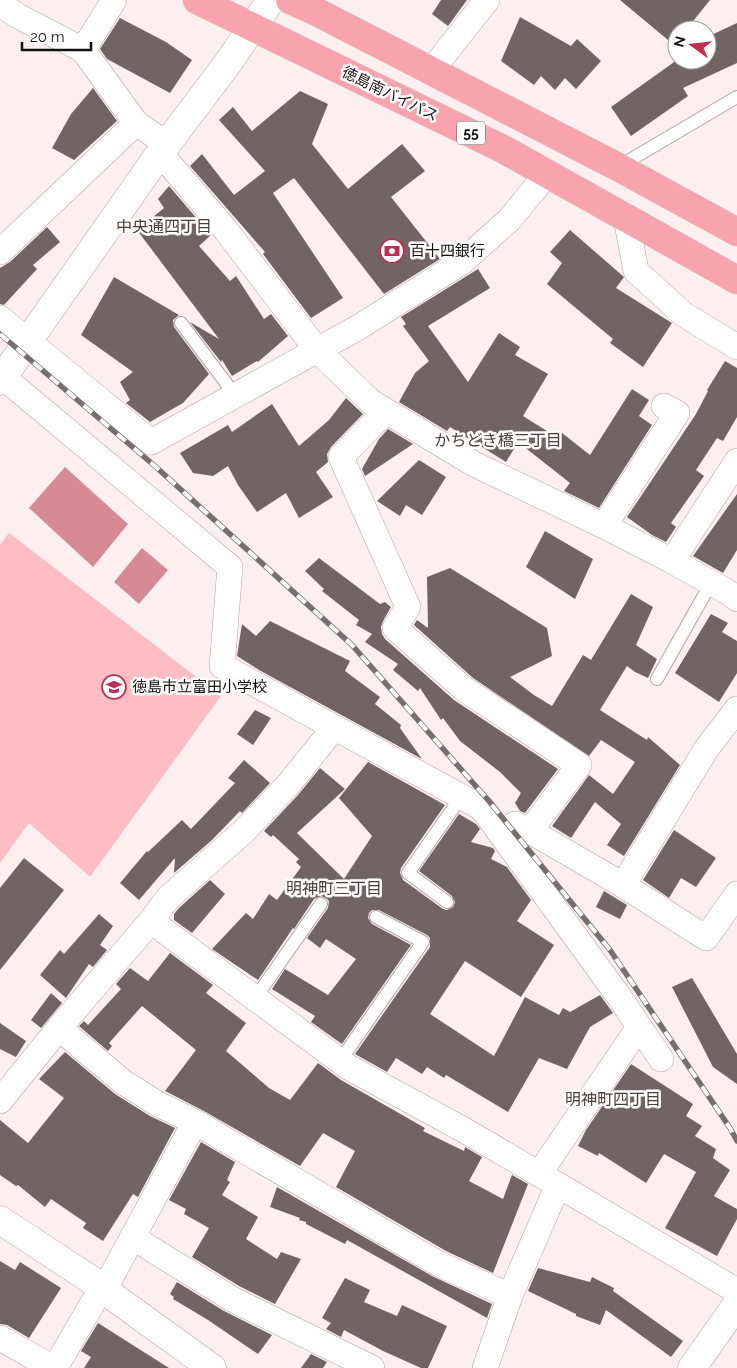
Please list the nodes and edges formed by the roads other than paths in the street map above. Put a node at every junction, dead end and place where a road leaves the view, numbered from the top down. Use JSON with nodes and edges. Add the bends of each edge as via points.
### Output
{"nodes":[{"id":1,"x":114,"y":0,"type":"edge"},
{"id":2,"x":197,"y":0,"type":"edge"},
{"id":3,"x":271,"y":0,"type":"edge"},
{"id":4,"x":290,"y":0,"type":"edge"},
{"id":5,"x":487,"y":0,"type":"edge"},
{"id":6,"x":0,"y":4,"type":"edge"},
{"id":7,"x":253,"y":27,"type":"junction"},
{"id":8,"x":83,"y":50,"type":"junction"},
{"id":9,"x":431,"y":71,"type":"junction"},
{"id":10,"x":737,"y":97,"type":"edge"},
{"id":11,"x":136,"y":123,"type":"junction"},
{"id":12,"x":163,"y":149,"type":"junction"},
{"id":13,"x":618,"y":167,"type":"junction"},
{"id":14,"x":546,"y":174,"type":"junction"},
{"id":15,"x":626,"y":218,"type":"junction"},
{"id":16,"x":737,"y":232,"type":"edge"},
{"id":17,"x":0,"y":252,"type":"edge"},
{"id":18,"x":737,"y":280,"type":"edge"},
{"id":19,"x":0,"y":318,"type":"edge"},
{"id":20,"x":181,"y":323,"type":"dead end"},
{"id":21,"x":28,"y":341,"type":"junction"},
{"id":22,"x":737,"y":347,"type":"edge"},
{"id":23,"x":317,"y":350,"type":"junction"},
{"id":24,"x":2,"y":379,"type":"edge"},
{"id":25,"x":235,"y":395,"type":"junction"},
{"id":26,"x":664,"y":406,"type":"dead end"},
{"id":27,"x":386,"y":412,"type":"junction"},
{"id":28,"x":737,"y":461,"type":"edge"},
{"id":29,"x":604,"y":526,"type":"junction"},
{"id":30,"x":672,"y":561,"type":"junction"},
{"id":31,"x":711,"y":583,"type":"junction"},
{"id":32,"x":737,"y":599,"type":"edge"},
{"id":33,"x":657,"y":679,"type":"dead end"},
{"id":34,"x":737,"y":709,"type":"edge"},
{"id":35,"x":334,"y":728,"type":"junction"},
{"id":36,"x":471,"y":802,"type":"junction"},
{"id":37,"x":530,"y":831,"type":"junction"},
{"id":38,"x":623,"y":885,"type":"junction"},
{"id":39,"x":737,"y":894,"type":"edge"},
{"id":40,"x":447,"y":902,"type":"dead end"},
{"id":41,"x":322,"y":904,"type":"dead end"},
{"id":42,"x":376,"y":917,"type":"dead end"},
{"id":43,"x":152,"y":921,"type":"junction"},
{"id":44,"x":256,"y":997,"type":"junction"},
{"id":45,"x":639,"y":1027,"type":"junction"},
{"id":46,"x":59,"y":1028,"type":"junction"},
{"id":47,"x":661,"y":1059,"type":"dead end"},
{"id":48,"x":340,"y":1061,"type":"junction"},
{"id":49,"x":1,"y":1097,"type":"edge"},
{"id":50,"x":195,"y":1122,"type":"junction"},
{"id":51,"x":549,"y":1179,"type":"junction"},
{"id":52,"x":0,"y":1220,"type":"edge"},
{"id":53,"x":132,"y":1237,"type":"junction"},
{"id":54,"x":103,"y":1288,"type":"junction"},
{"id":55,"x":737,"y":1291,"type":"edge"},
{"id":56,"x":510,"y":1296,"type":"junction"},
{"id":57,"x":737,"y":1304,"type":"edge"},
{"id":58,"x":0,"y":1338,"type":"edge"},
{"id":59,"x":54,"y":1368,"type":"edge"},
{"id":60,"x":212,"y":1368,"type":"edge"},
{"id":61,"x":372,"y":1368,"type":"edge"},
{"id":62,"x":485,"y":1368,"type":"edge"},
{"id":63,"x":692,"y":1368,"type":"edge"}],
"edges":[{"from":1,"to":8,"type":"street"},
{"from":2,"to":7,"type":"highway","name":"徳島南バイパス","number":"55"},
{"from":3,"to":7,"type":"street"},
{"from":4,"to":9,"type":"highway","number":"55"},
{"from":5,"to":9,"type":"street"},
{"from":6,"to":8,"type":"street"},
{"from":7,"to":12,"type":"street"},
{"from":7,"to":14,"type":"highway","name":"徳島南バイパス","number":"55","via":[[503,149]]},
{"from":8,"to":11,"type":"street"},
{"from":9,"to":13,"type":"highway","number":"55"},
{"from":10,"to":13,"type":"lane"},
{"from":11,"to":12,"type":"street"},
{"from":11,"to":17,"type":"street"},
{"from":12,"to":21,"type":"street"},
{"from":12,"to":23,"type":"street"},
{"from":13,"to":16,"type":"highway","number":"55"},
{"from":14,"to":15,"type":"highway","name":"徳島南バイパス","number":"55"},
{"from":14,"to":23,"type":"street","via":[[509,220],[462,262]]},
{"from":15,"to":18,"type":"highway","name":"徳島南バイパス","number":"55"},
{"from":15,"to":22,"type":"street","via":[[636,270],[683,314]]},
{"from":19,"to":21,"type":"street"},
{"from":20,"to":25,"type":"lane"},
{"from":21,"to":24,"type":"street"},
{"from":21,"to":25,"type":"street","via":[[151,442]]},
{"from":23,"to":25,"type":"street"},
{"from":23,"to":27,"type":"street","via":[[370,402]]},
{"from":24,"to":35,"type":"street","via":[[230,567],[222,666]]},
{"from":26,"to":29,"type":"street","via":[[677,413]]},
{"from":27,"to":29,"type":"street","via":[[474,464]]},
{"from":27,"to":37,"type":"street","via":[[341,457],[408,607],[395,628],[464,689],[578,765]]},
{"from":28,"to":30,"type":"street"},
{"from":29,"to":30,"type":"street"},
{"from":30,"to":31,"type":"street"},
{"from":31,"to":32,"type":"street"},
{"from":31,"to":33,"type":"lane"},
{"from":34,"to":38,"type":"street","via":[[707,748]]},
{"from":35,"to":36,"type":"street"},
{"from":35,"to":43,"type":"street","via":[[288,786],[243,832],[168,898]]},
{"from":36,"to":37,"type":"street"},
{"from":36,"to":40,"type":"lane","via":[[408,873]]},
{"from":36,"to":45,"type":"street"},
{"from":37,"to":38,"type":"street"},
{"from":38,"to":39,"type":"street","via":[[706,938]]},
{"from":41,"to":44,"type":"lane"},
{"from":42,"to":48,"type":"lane","via":[[423,942]]},
{"from":43,"to":44,"type":"street"},
{"from":43,"to":46,"type":"street"},
{"from":44,"to":48,"type":"street"},
{"from":45,"to":47,"type":"street"},
{"from":45,"to":51,"type":"street"},
{"from":46,"to":49,"type":"street"},
{"from":46,"to":50,"type":"street","via":[[123,1082]]},
{"from":48,"to":51,"type":"street"},
{"from":50,"to":53,"type":"street"},
{"from":50,"to":56,"type":"street","via":[[439,1264]]},
{"from":51,"to":55,"type":"street"},
{"from":51,"to":56,"type":"street"},
{"from":52,"to":54,"type":"street"},
{"from":53,"to":54,"type":"street"},
{"from":53,"to":61,"type":"street","via":[[232,1299]]},
{"from":54,"to":59,"type":"street"},
{"from":54,"to":60,"type":"street"},
{"from":56,"to":62,"type":"street"},
{"from":57,"to":63,"type":"street"},
{"from":58,"to":59,"type":"street"}]}
